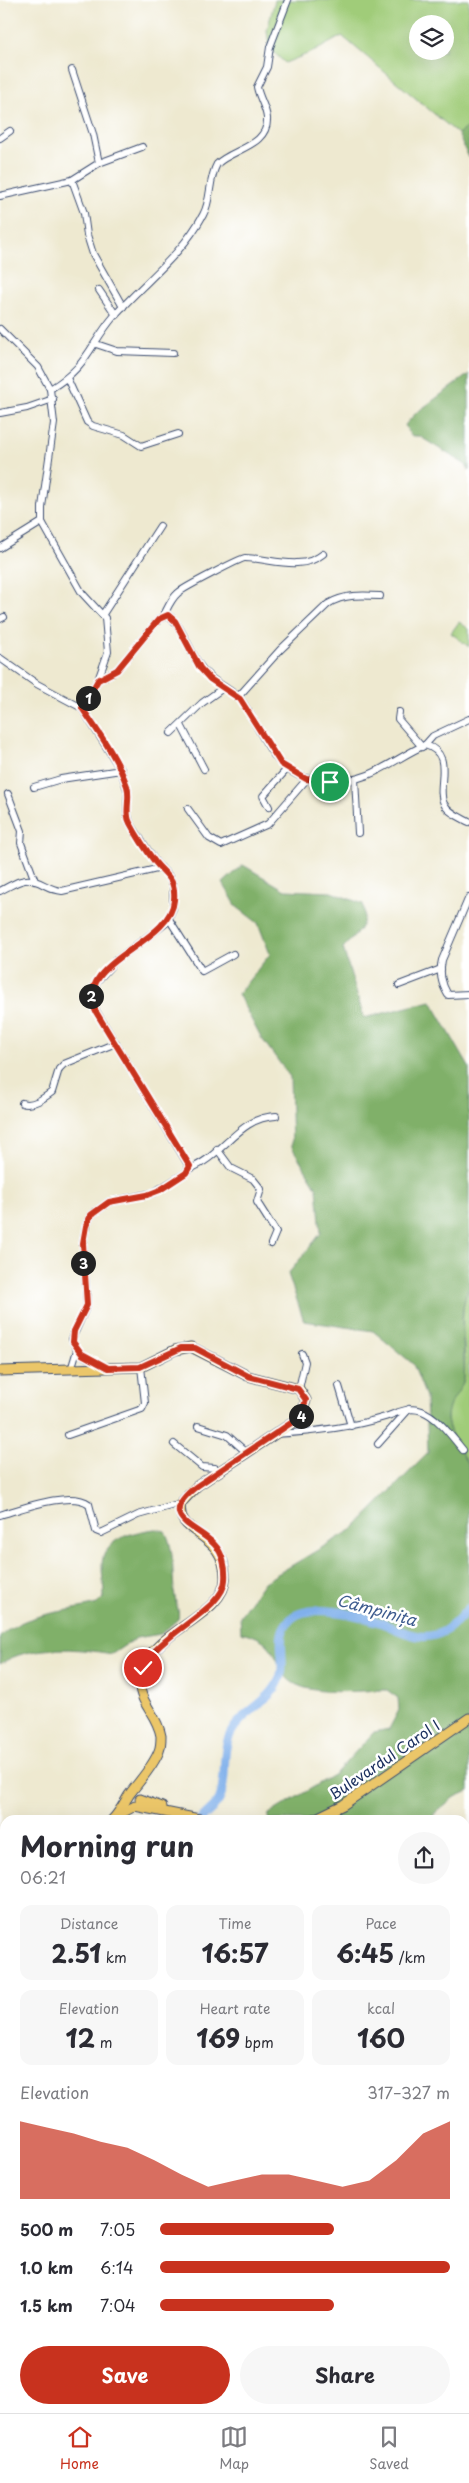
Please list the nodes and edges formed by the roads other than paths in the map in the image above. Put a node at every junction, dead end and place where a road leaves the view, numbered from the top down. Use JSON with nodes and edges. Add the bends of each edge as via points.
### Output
{"nodes":[{"id":1,"x":288,"y":0,"type":"edge"},
{"id":2,"x":72,"y":70,"type":"dead end"},
{"id":3,"x":10,"y":131,"type":"dead end"},
{"id":4,"x":0,"y":138,"type":"edge"},
{"id":5,"x":142,"y":147,"type":"dead end"},
{"id":6,"x":99,"y":163,"type":"junction"},
{"id":7,"x":72,"y":180,"type":"junction"},
{"id":8,"x":0,"y":196,"type":"edge"},
{"id":9,"x":99,"y":290,"type":"dead end"},
{"id":10,"x":123,"y":307,"type":"junction"},
{"id":11,"x":116,"y":315,"type":"junction"},
{"id":12,"x":0,"y":329,"type":"edge"},
{"id":13,"x":96,"y":344,"type":"junction"},
{"id":14,"x":173,"y":353,"type":"dead end"},
{"id":15,"x":67,"y":378,"type":"junction"},
{"id":16,"x":50,"y":389,"type":"junction"},
{"id":17,"x":53,"y":400,"type":"junction"},
{"id":18,"x":0,"y":413,"type":"edge"},
{"id":19,"x":178,"y":434,"type":"dead end"},
{"id":20,"x":42,"y":522,"type":"junction"},
{"id":21,"x":160,"y":526,"type":"dead end"},
{"id":22,"x":0,"y":548,"type":"edge"},
{"id":23,"x":323,"y":554,"type":"dead end"},
{"id":24,"x":380,"y":596,"type":"dead end"},
{"id":25,"x":103,"y":614,"type":"junction"},
{"id":26,"x":164,"y":615,"type":"junction"},
{"id":27,"x":0,"y":658,"type":"edge"},
{"id":28,"x":98,"y":680,"type":"junction"},
{"id":29,"x":223,"y":688,"type":"junction"},
{"id":30,"x":238,"y":697,"type":"junction"},
{"id":31,"x":82,"y":708,"type":"junction"},
{"id":32,"x":398,"y":712,"type":"dead end"},
{"id":33,"x":469,"y":719,"type":"edge"},
{"id":34,"x":181,"y":725,"type":"junction"},
{"id":35,"x":171,"y":733,"type":"dead end"},
{"id":36,"x":424,"y":746,"type":"junction"},
{"id":37,"x":204,"y":769,"type":"dead end"},
{"id":38,"x":287,"y":769,"type":"junction"},
{"id":39,"x":121,"y":770,"type":"junction"},
{"id":40,"x":306,"y":779,"type":"junction"},
{"id":41,"x":355,"y":779,"type":"junction"},
{"id":42,"x":34,"y":786,"type":"dead end"},
{"id":43,"x":8,"y":794,"type":"dead end"},
{"id":44,"x":269,"y":807,"type":"dead end"},
{"id":45,"x":188,"y":809,"type":"dead end"},
{"id":46,"x":469,"y":822,"type":"edge"},
{"id":47,"x":358,"y":833,"type":"dead end"},
{"id":48,"x":161,"y":868,"type":"junction"},
{"id":49,"x":35,"y":881,"type":"junction"},
{"id":50,"x":0,"y":891,"type":"edge"},
{"id":51,"x":469,"y":897,"type":"edge"},
{"id":52,"x":169,"y":919,"type":"junction"},
{"id":53,"x":233,"y":954,"type":"dead end"},
{"id":54,"x":441,"y":970,"type":"junction"},
{"id":55,"x":399,"y":985,"type":"dead end"},
{"id":56,"x":469,"y":994,"type":"edge"},
{"id":57,"x":116,"y":1043,"type":"junction"},
{"id":58,"x":22,"y":1103,"type":"dead end"},
{"id":59,"x":276,"y":1116,"type":"dead end"},
{"id":60,"x":217,"y":1149,"type":"junction"},
{"id":61,"x":189,"y":1168,"type":"junction"},
{"id":62,"x":272,"y":1244,"type":"dead end"},
{"id":63,"x":77,"y":1350,"type":"junction"},
{"id":64,"x":302,"y":1354,"type":"dead end"},
{"id":65,"x":140,"y":1367,"type":"junction"},
{"id":66,"x":108,"y":1368,"type":"junction"},
{"id":67,"x":71,"y":1370,"type":"junction"},
{"id":68,"x":0,"y":1371,"type":"edge"},
{"id":69,"x":339,"y":1386,"type":"dead end"},
{"id":70,"x":298,"y":1389,"type":"junction"},
{"id":71,"x":409,"y":1409,"type":"junction"},
{"id":72,"x":198,"y":1426,"type":"dead end"},
{"id":73,"x":351,"y":1426,"type":"junction"},
{"id":74,"x":274,"y":1434,"type":"junction"},
{"id":75,"x":68,"y":1435,"type":"dead end"},
{"id":76,"x":174,"y":1444,"type":"dead end"},
{"id":77,"x":378,"y":1444,"type":"dead end"},
{"id":78,"x":463,"y":1450,"type":"dead end"},
{"id":79,"x":246,"y":1452,"type":"junction"},
{"id":80,"x":218,"y":1472,"type":"junction"},
{"id":81,"x":180,"y":1503,"type":"junction"},
{"id":82,"x":0,"y":1515,"type":"edge"},
{"id":83,"x":469,"y":1718,"type":"edge"},
{"id":84,"x":134,"y":1800,"type":"junction"},
{"id":85,"x":117,"y":1815,"type":"edge"},
{"id":86,"x":182,"y":1815,"type":"edge"},
{"id":87,"x":322,"y":1815,"type":"edge"}],
"edges":[{"from":1,"to":10,"type":"street","via":[[258,87],[267,115],[265,128],[256,141],[217,164],[203,216],[161,271]]},
{"from":2,"to":6,"type":"street"},
{"from":3,"to":4,"type":"street"},
{"from":5,"to":6,"type":"street"},
{"from":6,"to":7,"type":"street"},
{"from":7,"to":8,"type":"street"},
{"from":7,"to":10,"type":"street","via":[[84,213],[93,254]]},
{"from":9,"to":11,"type":"street"},
{"from":10,"to":11,"type":"street"},
{"from":11,"to":13,"type":"street"},
{"from":12,"to":16,"type":"street","via":[[38,367]]},
{"from":13,"to":14,"type":"street","via":[[117,351]]},
{"from":13,"to":15,"type":"street","via":[[81,366]]},
{"from":15,"to":16,"type":"street"},
{"from":15,"to":19,"type":"street","via":[[84,417],[93,426],[124,436],[141,446]]},
{"from":16,"to":17,"type":"street"},
{"from":17,"to":18,"type":"street"},
{"from":17,"to":20,"type":"street","via":[[54,423]]},
{"from":20,"to":22,"type":"street"},
{"from":20,"to":25,"type":"street","via":[[82,592]]},
{"from":21,"to":25,"type":"street"},
{"from":23,"to":26,"type":"street","via":[[312,560],[289,564],[239,558],[179,592]]},
{"from":24,"to":30,"type":"street","via":[[349,596],[328,604],[280,650]]},
{"from":25,"to":28,"type":"street","via":[[107,624],[108,652]]},
{"from":26,"to":28,"type":"street","via":[[117,670]]},
{"from":26,"to":29,"type":"street","via":[[175,621],[200,668]]},
{"from":27,"to":31,"type":"street","via":[[37,684]]},
{"from":28,"to":31,"type":"street"},
{"from":29,"to":30,"type":"street"},
{"from":29,"to":34,"type":"street","via":[[202,703]]},
{"from":30,"to":38,"type":"street","via":[[274,755]]},
{"from":31,"to":39,"type":"street"},
{"from":32,"to":36,"type":"street","via":[[398,719]]},
{"from":33,"to":36,"type":"street","via":[[433,736]]},
{"from":34,"to":35,"type":"street"},
{"from":34,"to":37,"type":"street"},
{"from":36,"to":41,"type":"street"},
{"from":36,"to":46,"type":"street","via":[[439,755],[442,762],[445,805]]},
{"from":38,"to":40,"type":"street"},
{"from":38,"to":44,"type":"street","via":[[263,796]]},
{"from":39,"to":42,"type":"street"},
{"from":39,"to":48,"type":"street","via":[[128,792],[130,822]]},
{"from":40,"to":41,"type":"street","via":[[330,782]]},
{"from":40,"to":45,"type":"street","via":[[268,824],[221,845],[209,838]]},
{"from":41,"to":47,"type":"street"},
{"from":43,"to":49,"type":"street"},
{"from":48,"to":49,"type":"street","via":[[62,891]]},
{"from":48,"to":52,"type":"street","via":[[174,889]]},
{"from":49,"to":50,"type":"street","via":[[19,882]]},
{"from":51,"to":54,"type":"street","via":[[442,960]]},
{"from":52,"to":53,"type":"street","via":[[202,971]]},
{"from":52,"to":57,"type":"street","via":[[115,961],[93,988],[93,1006]]},
{"from":54,"to":55,"type":"street"},
{"from":54,"to":56,"type":"street","via":[[448,995]]},
{"from":57,"to":58,"type":"street","via":[[64,1064],[59,1069],[52,1092],[34,1103]]},
{"from":57,"to":61,"type":"street","via":[[188,1161]]},
{"from":59,"to":60,"type":"street","via":[[250,1122]]},
{"from":60,"to":61,"type":"street"},
{"from":60,"to":62,"type":"street","via":[[231,1168],[253,1179],[261,1190],[257,1202],[276,1232]]},
{"from":61,"to":63,"type":"street","via":[[153,1193],[109,1202],[91,1215],[83,1243],[87,1305],[73,1335]]},
{"from":63,"to":66,"type":"street"},
{"from":63,"to":67,"type":"street"},
{"from":64,"to":70,"type":"street","via":[[304,1367]]},
{"from":65,"to":66,"type":"main road"},
{"from":65,"to":70,"type":"main road","via":[[175,1350],[191,1347],[248,1376]]},
{"from":65,"to":75,"type":"street","via":[[145,1403],[142,1409]]},
{"from":66,"to":67,"type":"main road"},
{"from":67,"to":68,"type":"main road"},
{"from":69,"to":73,"type":"street"},
{"from":70,"to":74,"type":"main road","via":[[306,1400],[304,1412],[296,1421]]},
{"from":71,"to":73,"type":"street"},
{"from":71,"to":77,"type":"street"},
{"from":71,"to":78,"type":"street","via":[[428,1414]]},
{"from":72,"to":79,"type":"street","via":[[228,1434]]},
{"from":73,"to":74,"type":"street"},
{"from":74,"to":79,"type":"main road"},
{"from":76,"to":80,"type":"street","via":[[202,1467],[214,1468]]},
{"from":79,"to":80,"type":"main road"},
{"from":80,"to":81,"type":"main road","via":[[188,1493]]},
{"from":81,"to":82,"type":"street","via":[[138,1515],[101,1534],[96,1530],[87,1502],[59,1500]]},
{"from":81,"to":84,"type":"main road","via":[[180,1514],[187,1525],[214,1544],[221,1554],[225,1584],[215,1602],[165,1639],[146,1659],[140,1694],[158,1728],[161,1741]]},
{"from":83,"to":87,"type":"main road","name":"Bulevardul Carol I","via":[[343,1805]]},
{"from":84,"to":85,"type":"main road"},
{"from":84,"to":86,"type":"main road"}]}
